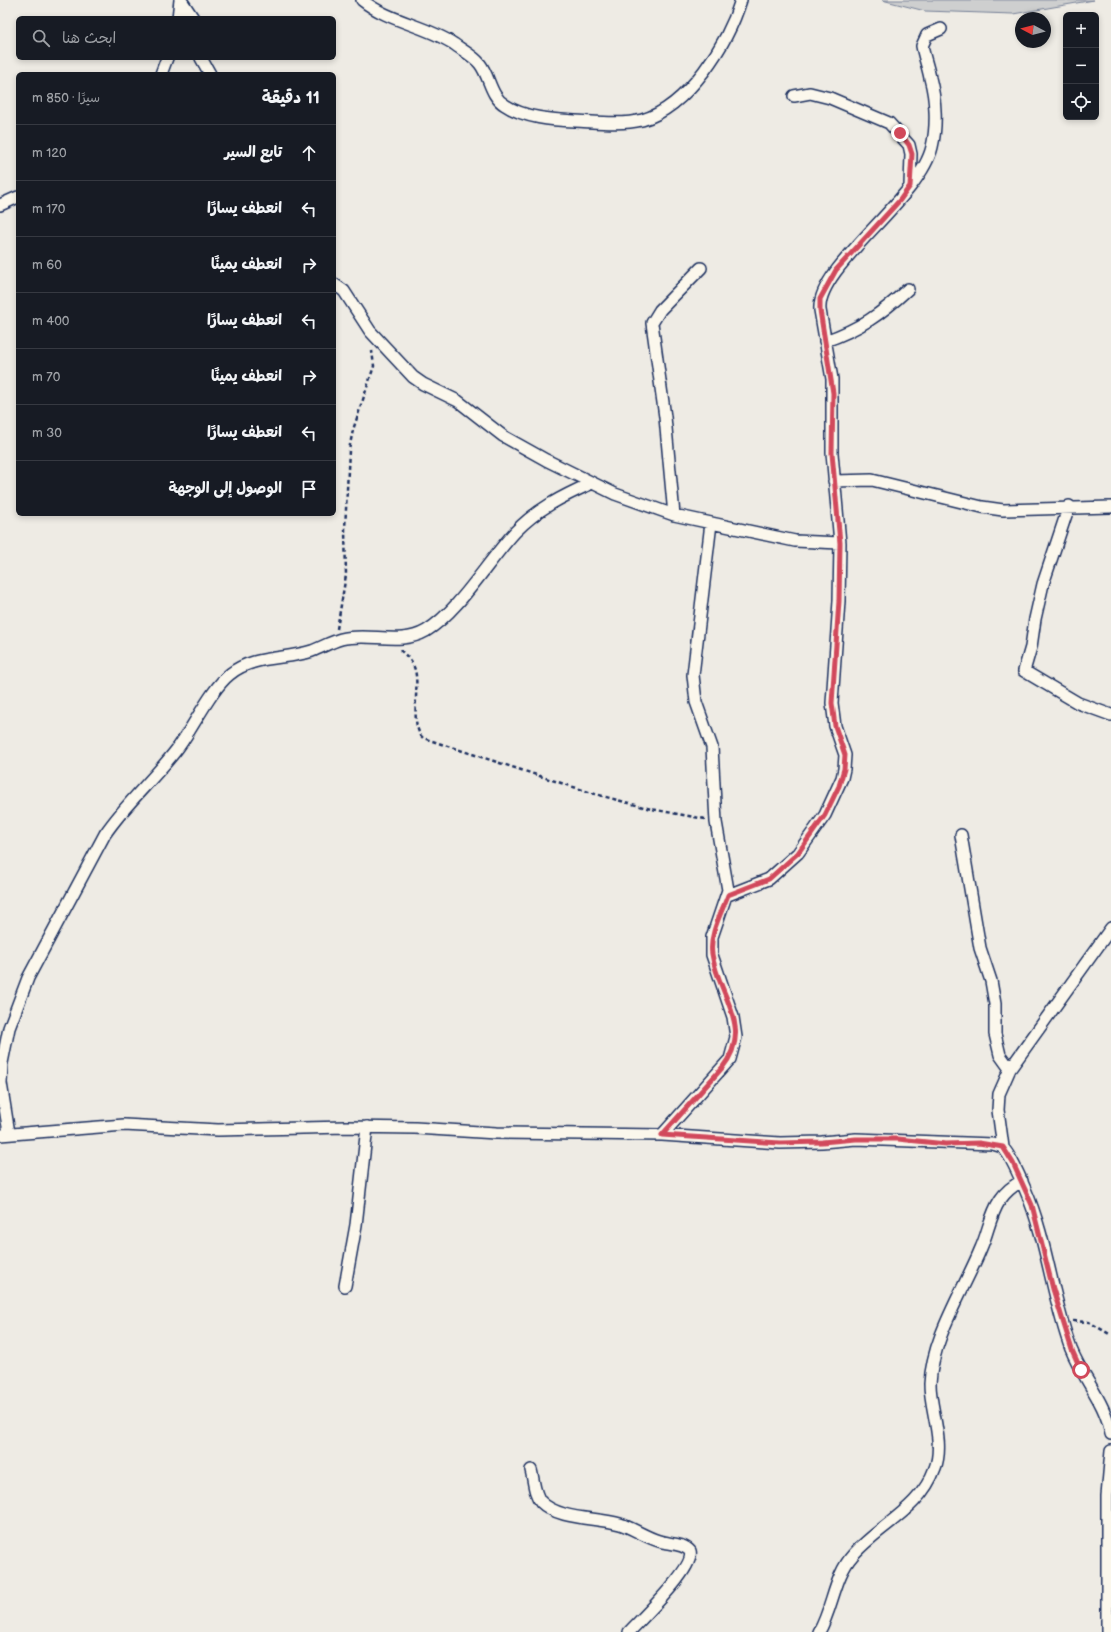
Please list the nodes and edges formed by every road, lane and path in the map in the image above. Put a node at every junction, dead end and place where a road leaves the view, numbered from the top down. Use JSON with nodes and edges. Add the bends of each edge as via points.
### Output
{"nodes":[{"id":1,"x":180,"y":0,"type":"edge"},
{"id":2,"x":362,"y":0,"type":"edge"},
{"id":3,"x":741,"y":0,"type":"edge"},
{"id":4,"x":178,"y":16,"type":"edge"},
{"id":5,"x":192,"y":16,"type":"edge"},
{"id":6,"x":941,"y":29,"type":"dead end"},
{"id":7,"x":166,"y":60,"type":"edge"},
{"id":8,"x":202,"y":60,"type":"edge"},
{"id":9,"x":162,"y":72,"type":"edge"},
{"id":10,"x":209,"y":72,"type":"edge"},
{"id":11,"x":794,"y":96,"type":"dead end"},
{"id":12,"x":910,"y":186,"type":"junction"},
{"id":13,"x":16,"y":198,"type":"edge"},
{"id":14,"x":0,"y":205,"type":"edge"},
{"id":15,"x":701,"y":268,"type":"dead end"},
{"id":16,"x":336,"y":285,"type":"edge"},
{"id":17,"x":908,"y":289,"type":"dead end"},
{"id":18,"x":826,"y":341,"type":"junction"},
{"id":19,"x":370,"y":347,"type":"dead end"},
{"id":20,"x":834,"y":481,"type":"junction"},
{"id":21,"x":592,"y":483,"type":"junction"},
{"id":22,"x":1069,"y":506,"type":"junction"},
{"id":23,"x":1111,"y":507,"type":"edge"},
{"id":24,"x":674,"y":515,"type":"junction"},
{"id":25,"x":711,"y":523,"type":"junction"},
{"id":26,"x":840,"y":543,"type":"junction"},
{"id":27,"x":384,"y":638,"type":"junction"},
{"id":28,"x":335,"y":641,"type":"junction"},
{"id":29,"x":1111,"y":715,"type":"edge"},
{"id":30,"x":716,"y":822,"type":"junction"},
{"id":31,"x":960,"y":835,"type":"dead end"},
{"id":32,"x":728,"y":895,"type":"junction"},
{"id":33,"x":1111,"y":928,"type":"edge"},
{"id":34,"x":1010,"y":1069,"type":"junction"},
{"id":35,"x":367,"y":1127,"type":"junction"},
{"id":36,"x":5,"y":1134,"type":"edge"},
{"id":37,"x":662,"y":1135,"type":"junction"},
{"id":38,"x":1003,"y":1147,"type":"junction"},
{"id":39,"x":1022,"y":1181,"type":"junction"},
{"id":40,"x":345,"y":1286,"type":"dead end"},
{"id":41,"x":1062,"y":1322,"type":"junction"},
{"id":42,"x":1111,"y":1335,"type":"edge"},
{"id":43,"x":1111,"y":1434,"type":"edge"},
{"id":44,"x":1111,"y":1451,"type":"edge"},
{"id":45,"x":531,"y":1470,"type":"dead end"},
{"id":46,"x":629,"y":1632,"type":"edge"},
{"id":47,"x":819,"y":1632,"type":"edge"},
{"id":48,"x":1107,"y":1632,"type":"edge"}],
"edges":[{"from":1,"to":4,"type":"street"},
{"from":1,"to":5,"type":"street"},
{"from":2,"to":3,"type":"street","via":[[374,10],[452,43],[468,54],[480,64],[498,99],[512,109],[536,117],[607,123],[654,116],[688,91],[705,71]]},
{"from":6,"to":12,"type":"street","via":[[928,35],[922,46],[934,94],[935,129],[927,162]]},
{"from":7,"to":9,"type":"street"},
{"from":8,"to":10,"type":"street"},
{"from":11,"to":12,"type":"street","via":[[810,93],[830,98],[889,123],[909,145],[912,154]]},
{"from":12,"to":18,"type":"street","via":[[848,256],[822,294],[819,304]]},
{"from":13,"to":14,"type":"street"},
{"from":15,"to":24,"type":"street","via":[[656,315],[652,323],[665,417]]},
{"from":16,"to":21,"type":"street","via":[[344,291],[370,331],[413,377],[458,401],[503,436]]},
{"from":17,"to":18,"type":"street","via":[[856,330]]},
{"from":18,"to":20,"type":"street","via":[[833,393]]},
{"from":19,"to":28,"type":"path","via":[[374,366],[349,450],[345,529],[346,575]]},
{"from":20,"to":22,"type":"street","via":[[872,480],[1003,510]]},
{"from":20,"to":26,"type":"street"},
{"from":21,"to":24,"type":"street","via":[[632,501]]},
{"from":21,"to":27,"type":"street","via":[[548,504],[531,517],[515,532],[473,585],[426,631],[413,636]]},
{"from":22,"to":23,"type":"street"},
{"from":22,"to":29,"type":"street","via":[[1043,584],[1024,671],[1078,703]]},
{"from":24,"to":25,"type":"street"},
{"from":25,"to":26,"type":"street","via":[[795,541]]},
{"from":25,"to":30,"type":"street","via":[[693,675],[696,702],[712,747]]},
{"from":26,"to":32,"type":"street","via":[[832,703],[835,726],[845,755],[842,778],[825,815],[798,853],[769,879]]},
{"from":27,"to":28,"type":"street","via":[[356,637]]},
{"from":27,"to":30,"type":"path","via":[[407,656],[415,669],[415,710],[419,733],[423,738],[602,796]]},
{"from":28,"to":36,"type":"street","via":[[312,651],[256,661],[230,673],[220,683],[178,747],[156,775],[115,819],[28,978],[9,1028],[1,1083]]},
{"from":30,"to":32,"type":"street"},
{"from":31,"to":34,"type":"street","via":[[980,948],[996,1004],[995,1034],[1000,1055]]},
{"from":32,"to":37,"type":"street","via":[[712,937],[712,955],[734,1017],[736,1037],[733,1049],[722,1068]]},
{"from":33,"to":34,"type":"street"},
{"from":34,"to":38,"type":"street","via":[[998,1101]]},
{"from":35,"to":36,"type":"street","via":[[218,1130],[124,1125]]},
{"from":35,"to":37,"type":"street","via":[[496,1134]]},
{"from":35,"to":40,"type":"street","via":[[356,1225]]},
{"from":37,"to":38,"type":"street","via":[[780,1143],[898,1139],[946,1144],[979,1143]]},
{"from":38,"to":39,"type":"street"},
{"from":39,"to":41,"type":"street","via":[[1032,1205]]},
{"from":39,"to":47,"type":"street","via":[[1007,1190],[994,1211],[982,1248],[942,1334],[930,1383],[938,1455],[932,1476],[902,1515],[853,1555],[840,1578]]},
{"from":41,"to":42,"type":"path","via":[[1089,1322]]},
{"from":41,"to":43,"type":"street","via":[[1081,1370],[1104,1410]]},
{"from":44,"to":48,"type":"street","via":[[1107,1496]]},
{"from":45,"to":46,"type":"street","via":[[539,1499],[558,1512],[568,1516],[612,1522],[652,1538],[685,1547],[690,1551],[690,1559],[667,1592]]}]}
